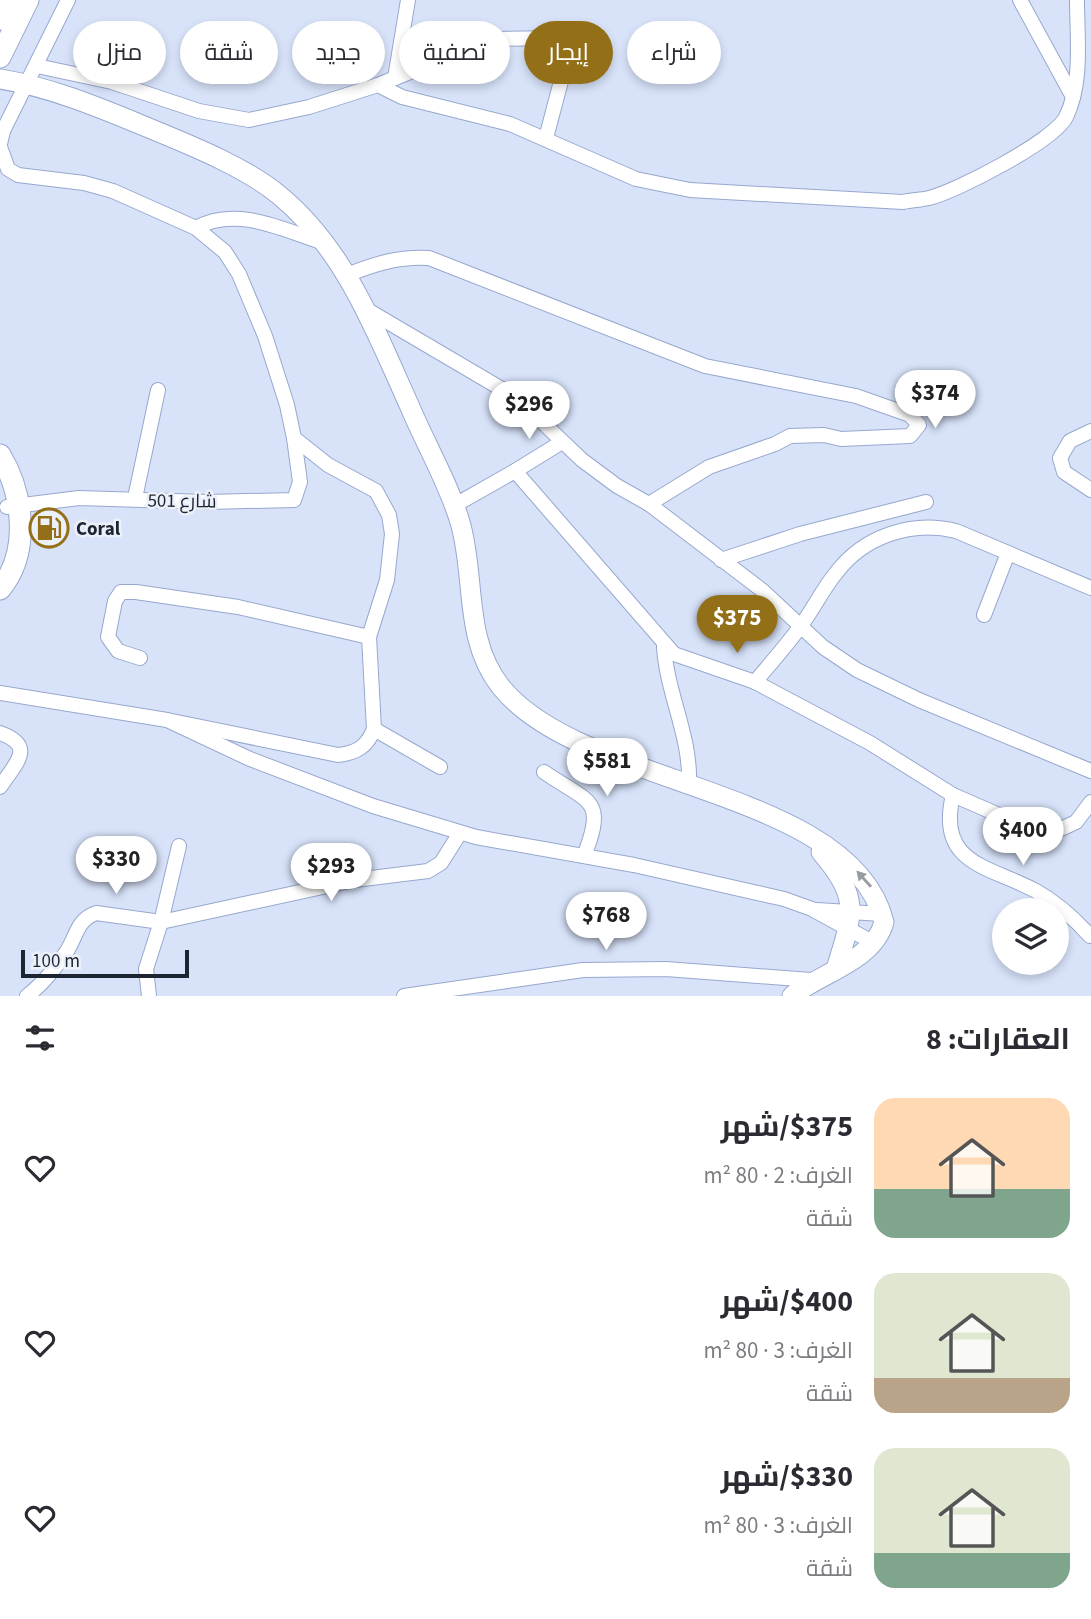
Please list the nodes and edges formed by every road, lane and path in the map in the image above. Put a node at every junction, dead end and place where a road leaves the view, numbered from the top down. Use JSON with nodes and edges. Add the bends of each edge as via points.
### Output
{"nodes":[{"id":1,"x":9,"y":0,"type":"edge"},
{"id":2,"x":28,"y":0,"type":"edge"},
{"id":3,"x":68,"y":0,"type":"edge"},
{"id":4,"x":408,"y":0,"type":"edge"},
{"id":5,"x":1020,"y":0,"type":"edge"},
{"id":6,"x":1077,"y":0,"type":"edge"},
{"id":7,"x":0,"y":19,"type":"edge"},
{"id":8,"x":0,"y":57,"type":"edge"},
{"id":9,"x":37,"y":66,"type":"junction"},
{"id":10,"x":396,"y":78,"type":"junction"},
{"id":11,"x":16,"y":82,"type":"edge"},
{"id":12,"x":378,"y":85,"type":"junction"},
{"id":13,"x":1073,"y":97,"type":"junction"},
{"id":14,"x":546,"y":138,"type":"junction"},
{"id":15,"x":0,"y":146,"type":"edge"},
{"id":16,"x":196,"y":228,"type":"junction"},
{"id":17,"x":324,"y":243,"type":"junction"},
{"id":18,"x":347,"y":275,"type":"junction"},
{"id":19,"x":364,"y":308,"type":"junction"},
{"id":20,"x":158,"y":390,"type":"dead end"},
{"id":21,"x":1091,"y":431,"type":"edge"},
{"id":22,"x":293,"y":438,"type":"junction"},
{"id":23,"x":562,"y":442,"type":"junction"},
{"id":24,"x":0,"y":455,"type":"edge"},
{"id":25,"x":515,"y":471,"type":"junction"},
{"id":26,"x":0,"y":481,"type":"edge"},
{"id":27,"x":1091,"y":490,"type":"edge"},
{"id":28,"x":135,"y":498,"type":"junction"},
{"id":29,"x":926,"y":502,"type":"dead end"},
{"id":30,"x":649,"y":504,"type":"junction"},
{"id":31,"x":455,"y":505,"type":"junction"},
{"id":32,"x":13,"y":506,"type":"junction"},
{"id":33,"x":1008,"y":553,"type":"junction"},
{"id":34,"x":721,"y":560,"type":"junction"},
{"id":35,"x":0,"y":565,"type":"edge"},
{"id":36,"x":1091,"y":588,"type":"edge"},
{"id":37,"x":0,"y":589,"type":"edge"},
{"id":38,"x":984,"y":615,"type":"dead end"},
{"id":39,"x":800,"y":627,"type":"junction"},
{"id":40,"x":369,"y":637,"type":"junction"},
{"id":41,"x":664,"y":647,"type":"junction"},
{"id":42,"x":140,"y":658,"type":"dead end"},
{"id":43,"x":755,"y":682,"type":"junction"},
{"id":44,"x":0,"y":693,"type":"edge"},
{"id":45,"x":166,"y":720,"type":"junction"},
{"id":46,"x":374,"y":729,"type":"junction"},
{"id":47,"x":0,"y":733,"type":"edge"},
{"id":48,"x":440,"y":767,"type":"dead end"},
{"id":49,"x":1091,"y":771,"type":"edge"},
{"id":50,"x":544,"y":772,"type":"dead end"},
{"id":51,"x":689,"y":784,"type":"junction"},
{"id":52,"x":0,"y":787,"type":"edge"},
{"id":53,"x":953,"y":795,"type":"junction"},
{"id":54,"x":1091,"y":802,"type":"edge"},
{"id":55,"x":460,"y":832,"type":"junction"},
{"id":56,"x":807,"y":836,"type":"junction"},
{"id":57,"x":178,"y":846,"type":"dead end"},
{"id":58,"x":584,"y":856,"type":"junction"},
{"id":59,"x":882,"y":914,"type":"junction"},
{"id":60,"x":161,"y":922,"type":"junction"},
{"id":61,"x":849,"y":922,"type":"junction"},
{"id":62,"x":1090,"y":936,"type":"edge"},
{"id":63,"x":874,"y":943,"type":"junction"},
{"id":64,"x":836,"y":969,"type":"junction"},
{"id":65,"x":811,"y":980,"type":"junction"},
{"id":66,"x":144,"y":994,"type":"edge"},
{"id":67,"x":27,"y":996,"type":"edge"},
{"id":68,"x":404,"y":996,"type":"edge"},
{"id":69,"x":792,"y":996,"type":"edge"}],
"edges":[{"from":1,"to":7,"type":"highway"},
{"from":2,"to":8,"type":"highway"},
{"from":3,"to":9,"type":"street"},
{"from":4,"to":10,"type":"street"},
{"from":5,"to":13,"type":"street"},
{"from":6,"to":13,"type":"street"},
{"from":9,"to":11,"type":"street"},
{"from":9,"to":12,"type":"street","via":[[112,82],[155,99],[238,120],[309,107]]},
{"from":10,"to":12,"type":"street"},
{"from":10,"to":14,"type":"street","via":[[491,39],[555,38],[563,43],[566,57]]},
{"from":11,"to":15,"type":"street"},
{"from":11,"to":17,"type":"main road","via":[[93,105],[256,178],[281,197]]},
{"from":12,"to":14,"type":"street","via":[[402,97],[470,112]]},
{"from":13,"to":14,"type":"street","via":[[1065,120],[1032,147],[930,198],[902,202],[690,190],[636,179]]},
{"from":15,"to":16,"type":"street","via":[[8,169],[18,175],[113,191]]},
{"from":16,"to":17,"type":"street","via":[[228,217]]},
{"from":16,"to":22,"type":"street","via":[[225,252],[252,303],[281,384]]},
{"from":17,"to":18,"type":"main road"},
{"from":18,"to":19,"type":"main road"},
{"from":18,"to":30,"type":"street","via":[[395,260],[429,258],[705,366],[856,396],[910,415],[919,425],[910,436],[790,436],[709,467]]},
{"from":19,"to":23,"type":"street","via":[[499,386]]},
{"from":19,"to":31,"type":"main road"},
{"from":20,"to":28,"type":"street"},
{"from":21,"to":27,"type":"street","via":[[1070,441],[1060,458],[1065,472]]},
{"from":22,"to":28,"type":"street","name":"شارع 501","via":[[300,482],[294,500]]},
{"from":22,"to":40,"type":"street","via":[[328,465],[376,491],[389,515],[392,534],[387,580]]},
{"from":23,"to":25,"type":"street"},
{"from":23,"to":30,"type":"street","via":[[617,486]]},
{"from":24,"to":32,"type":"highway","via":[[12,480]]},
{"from":25,"to":31,"type":"street"},
{"from":25,"to":41,"type":"street"},
{"from":26,"to":32,"type":"highway"},
{"from":28,"to":32,"type":"street","name":"شارع 501","via":[[79,498]]},
{"from":29,"to":34,"type":"street","via":[[800,534]]},
{"from":30,"to":34,"type":"street"},
{"from":31,"to":51,"type":"main road","via":[[474,623],[485,659],[501,687],[528,713],[565,736]]},
{"from":32,"to":35,"type":"highway"},
{"from":32,"to":37,"type":"highway","via":[[17,553]]},
{"from":33,"to":36,"type":"street"},
{"from":33,"to":38,"type":"street"},
{"from":33,"to":39,"type":"street","via":[[939,527],[905,528],[849,558]]},
{"from":34,"to":39,"type":"street","via":[[763,591]]},
{"from":39,"to":43,"type":"street"},
{"from":39,"to":49,"type":"street","via":[[857,670]]},
{"from":40,"to":42,"type":"street","via":[[238,607],[121,592],[108,637],[118,651]]},
{"from":40,"to":46,"type":"street"},
{"from":41,"to":43,"type":"street"},
{"from":41,"to":51,"type":"street","via":[[686,744]]},
{"from":43,"to":53,"type":"street","via":[[870,743]]},
{"from":44,"to":45,"type":"street"},
{"from":45,"to":46,"type":"street","via":[[338,755],[363,748]]},
{"from":45,"to":55,"type":"street","via":[[315,786]]},
{"from":46,"to":48,"type":"street"},
{"from":47,"to":52,"type":"street","via":[[14,738],[22,754]]},
{"from":50,"to":58,"type":"street","via":[[596,812]]},
{"from":51,"to":56,"type":"main road"},
{"from":53,"to":54,"type":"street","via":[[999,816],[1053,830],[1076,822]]},
{"from":53,"to":62,"type":"street","via":[[948,819],[960,852],[1060,907]]},
{"from":55,"to":58,"type":"street"},
{"from":55,"to":60,"type":"street","via":[[448,855],[428,872],[345,882]]},
{"from":59,"to":56,"type":"main road","one_way":true,"via":[[873,888],[848,862]]},
{"from":56,"to":61,"type":"main road","via":[[848,891]]},
{"from":57,"to":60,"type":"street"},
{"from":58,"to":61,"type":"street","via":[[730,886]]},
{"from":59,"to":61,"type":"street"},
{"from":59,"to":63,"type":"main road"},
{"from":60,"to":66,"type":"street","via":[[146,969]]},
{"from":60,"to":67,"type":"street","via":[[115,914],[86,917],[47,979]]},
{"from":61,"to":63,"type":"street"},
{"from":61,"to":64,"type":"main road"},
{"from":63,"to":64,"type":"main road"},
{"from":64,"to":65,"type":"main road"},
{"from":65,"to":68,"type":"street","via":[[622,969],[546,974]]},
{"from":65,"to":69,"type":"main road"}]}
